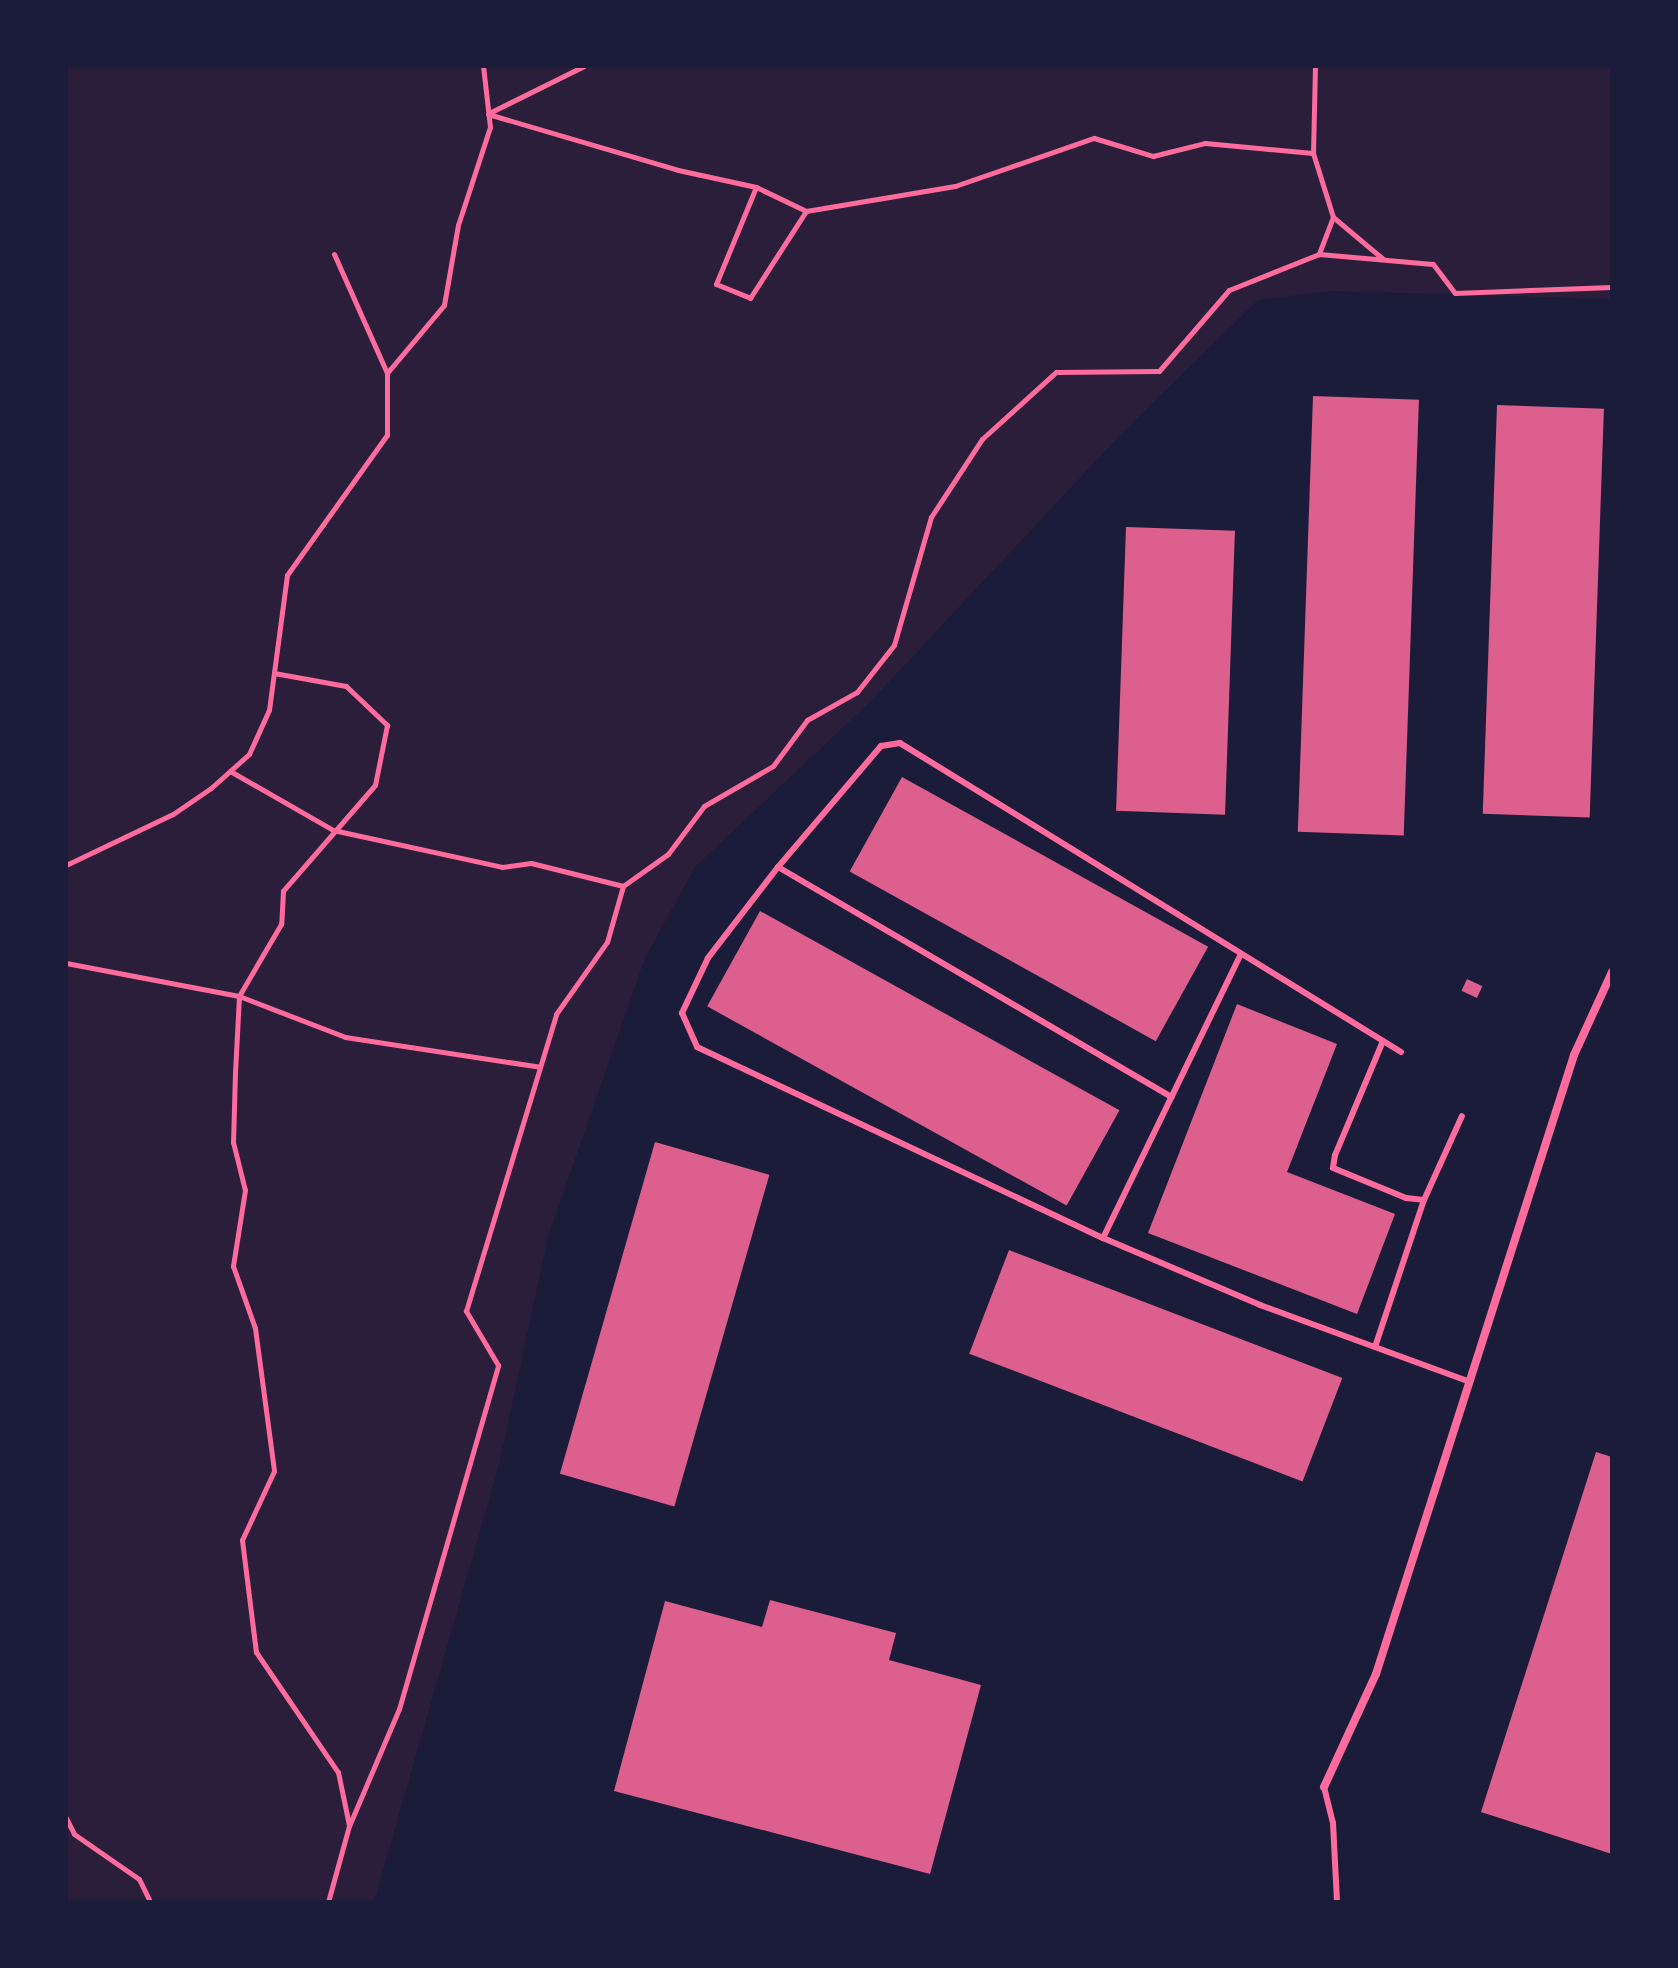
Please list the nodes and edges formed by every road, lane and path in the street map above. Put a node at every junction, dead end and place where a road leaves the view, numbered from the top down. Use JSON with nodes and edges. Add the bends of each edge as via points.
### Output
{"nodes":[{"id":1,"x":483,"y":66,"type":"edge"},
{"id":2,"x":584,"y":66,"type":"edge"},
{"id":3,"x":1315,"y":66,"type":"edge"},
{"id":4,"x":488,"y":114,"type":"junction"},
{"id":5,"x":1313,"y":153,"type":"junction"},
{"id":6,"x":756,"y":187,"type":"junction"},
{"id":7,"x":806,"y":211,"type":"junction"},
{"id":8,"x":1333,"y":217,"type":"junction"},
{"id":9,"x":334,"y":254,"type":"dead end"},
{"id":10,"x":1319,"y":254,"type":"junction"},
{"id":11,"x":1384,"y":260,"type":"junction"},
{"id":12,"x":1612,"y":287,"type":"edge"},
{"id":13,"x":387,"y":373,"type":"junction"},
{"id":14,"x":274,"y":673,"type":"junction"},
{"id":15,"x":230,"y":771,"type":"junction"},
{"id":16,"x":333,"y":830,"type":"junction"},
{"id":17,"x":66,"y":865,"type":"edge"},
{"id":18,"x":778,"y":867,"type":"junction"},
{"id":19,"x":623,"y":886,"type":"junction"},
{"id":20,"x":1241,"y":954,"type":"junction"},
{"id":21,"x":66,"y":963,"type":"edge"},
{"id":22,"x":1612,"y":972,"type":"edge"},
{"id":23,"x":239,"y":996,"type":"junction"},
{"id":24,"x":1383,"y":1041,"type":"junction"},
{"id":25,"x":1401,"y":1052,"type":"dead end"},
{"id":26,"x":540,"y":1067,"type":"junction"},
{"id":27,"x":1172,"y":1097,"type":"junction"},
{"id":28,"x":1462,"y":1116,"type":"dead end"},
{"id":29,"x":1424,"y":1200,"type":"junction"},
{"id":30,"x":1103,"y":1238,"type":"junction"},
{"id":31,"x":1375,"y":1347,"type":"junction"},
{"id":32,"x":1468,"y":1381,"type":"junction"},
{"id":33,"x":1324,"y":1787,"type":"joint"},
{"id":34,"x":66,"y":1818,"type":"edge"},
{"id":35,"x":349,"y":1826,"type":"junction"},
{"id":36,"x":150,"y":1902,"type":"edge"},
{"id":37,"x":328,"y":1902,"type":"edge"},
{"id":38,"x":1337,"y":1902,"type":"edge"}],
"edges":[{"from":1,"to":4,"type":"path"},
{"from":2,"to":4,"type":"path"},
{"from":3,"to":5,"type":"path"},
{"from":4,"to":6,"type":"path","via":[[678,170]]},
{"from":4,"to":13,"type":"path","via":[[490,127],[458,225],[444,305]]},
{"from":5,"to":7,"type":"path","via":[[1205,143],[1153,156],[1094,138],[955,186]]},
{"from":5,"to":8,"type":"path"},
{"from":6,"to":7,"type":"path"},
{"from":6,"to":7,"type":"path","via":[[716,284],[750,298]]},
{"from":8,"to":10,"type":"path"},
{"from":8,"to":11,"type":"path"},
{"from":9,"to":13,"type":"path"},
{"from":10,"to":11,"type":"path"},
{"from":10,"to":19,"type":"path","via":[[1229,290],[1159,371],[1056,372],[982,439],[931,517],[894,645],[857,692],[807,720],[773,766],[704,806],[668,854]]},
{"from":11,"to":12,"type":"path","via":[[1433,264],[1455,293]]},
{"from":13,"to":14,"type":"path","via":[[387,435],[287,575]]},
{"from":14,"to":15,"type":"path","via":[[269,710],[249,754]]},
{"from":14,"to":16,"type":"path","via":[[346,686],[387,725],[375,785]]},
{"from":15,"to":16,"type":"path"},
{"from":15,"to":17,"type":"path","via":[[173,814]]},
{"from":16,"to":19,"type":"path","via":[[502,867],[531,863]]},
{"from":16,"to":23,"type":"path","via":[[283,891],[281,924]]},
{"from":18,"to":20,"type":"lane","via":[[881,746],[900,743]]},
{"from":18,"to":27,"type":"lane"},
{"from":18,"to":30,"type":"lane","via":[[708,958],[682,1013],[697,1047]]},
{"from":19,"to":26,"type":"path","via":[[607,942],[556,1014]]},
{"from":20,"to":24,"type":"lane"},
{"from":20,"to":27,"type":"lane"},
{"from":21,"to":23,"type":"path"},
{"from":22,"to":32,"type":"street","via":[[1574,1055]]},
{"from":23,"to":26,"type":"path","via":[[345,1037]]},
{"from":23,"to":35,"type":"path","via":[[233,1142],[245,1190],[233,1266],[255,1328],[274,1471],[242,1540],[256,1652],[338,1772]]},
{"from":24,"to":25,"type":"lane"},
{"from":24,"to":29,"type":"lane","via":[[1333,1168],[1406,1198]]},
{"from":26,"to":35,"type":"path","via":[[466,1311],[498,1365],[399,1709]]},
{"from":27,"to":30,"type":"lane"},
{"from":28,"to":29,"type":"lane"},
{"from":29,"to":31,"type":"lane"},
{"from":30,"to":31,"type":"lane"},
{"from":31,"to":32,"type":"lane"},
{"from":32,"to":33,"type":"street","via":[[1376,1674]]},
{"from":33,"to":38,"type":"lane","via":[[1333,1823]]},
{"from":34,"to":36,"type":"path","via":[[74,1834],[139,1879]]},
{"from":35,"to":37,"type":"path"}]}
